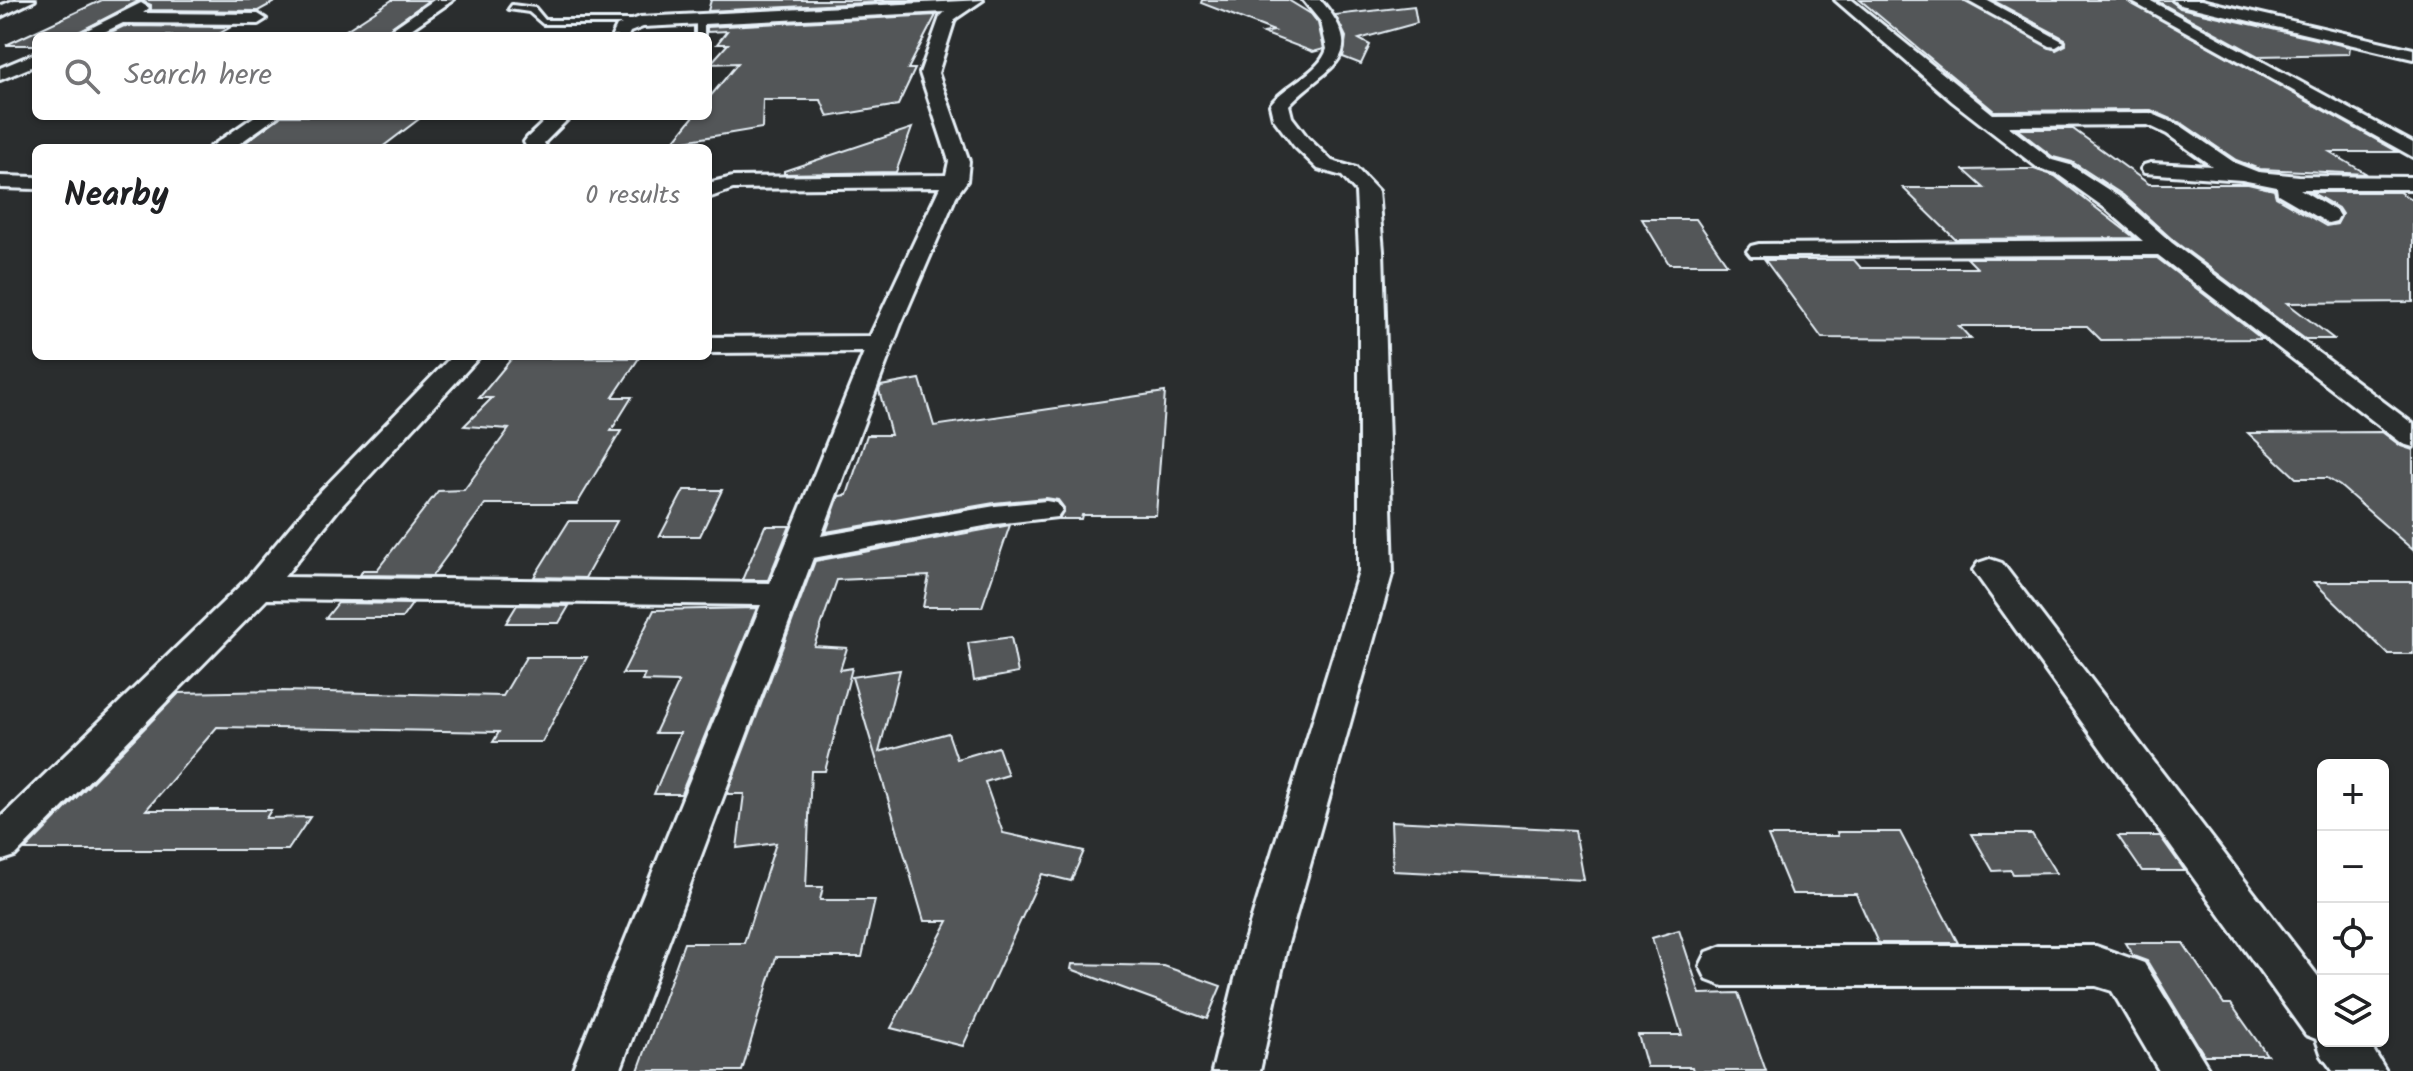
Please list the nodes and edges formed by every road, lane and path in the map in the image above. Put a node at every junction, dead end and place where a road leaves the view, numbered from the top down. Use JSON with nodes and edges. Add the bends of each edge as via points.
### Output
{"nodes":[{"id":1,"x":27,"y":0,"type":"edge"},
{"id":2,"x":158,"y":0,"type":"edge"},
{"id":3,"x":445,"y":0,"type":"edge"},
{"id":4,"x":1311,"y":0,"type":"edge"},
{"id":5,"x":1843,"y":0,"type":"edge"},
{"id":6,"x":1974,"y":0,"type":"edge"},
{"id":7,"x":2137,"y":0,"type":"edge"},
{"id":8,"x":2181,"y":0,"type":"edge"},
{"id":9,"x":970,"y":3,"type":"edge"},
{"id":10,"x":512,"y":7,"type":"dead end"},
{"id":11,"x":0,"y":12,"type":"edge"},
{"id":12,"x":121,"y":18,"type":"junction"},
{"id":13,"x":258,"y":19,"type":"dead end"},
{"id":14,"x":640,"y":22,"type":"junction"},
{"id":15,"x":700,"y":28,"type":"edge"},
{"id":16,"x":91,"y":32,"type":"edge"},
{"id":17,"x":396,"y":32,"type":"edge"},
{"id":18,"x":622,"y":32,"type":"edge"},
{"id":19,"x":2056,"y":42,"type":"dead end"},
{"id":20,"x":2413,"y":54,"type":"edge"},
{"id":21,"x":32,"y":60,"type":"edge"},
{"id":22,"x":0,"y":75,"type":"edge"},
{"id":23,"x":262,"y":120,"type":"edge"},
{"id":24,"x":557,"y":120,"type":"edge"},
{"id":25,"x":1989,"y":120,"type":"junction"},
{"id":26,"x":225,"y":144,"type":"edge"},
{"id":27,"x":535,"y":144,"type":"edge"},
{"id":28,"x":2413,"y":151,"type":"edge"},
{"id":29,"x":2151,"y":169,"type":"dead end"},
{"id":30,"x":2241,"y":174,"type":"junction"},
{"id":31,"x":956,"y":181,"type":"junction"},
{"id":32,"x":0,"y":182,"type":"edge"},
{"id":33,"x":2292,"y":182,"type":"junction"},
{"id":34,"x":32,"y":183,"type":"edge"},
{"id":35,"x":2413,"y":183,"type":"edge"},
{"id":36,"x":712,"y":190,"type":"edge"},
{"id":37,"x":2328,"y":216,"type":"dead end"},
{"id":38,"x":2164,"y":248,"type":"junction"},
{"id":39,"x":1759,"y":251,"type":"dead end"},
{"id":40,"x":881,"y":344,"type":"junction"},
{"id":41,"x":712,"y":345,"type":"edge"},
{"id":42,"x":463,"y":360,"type":"edge"},
{"id":43,"x":2413,"y":438,"type":"edge"},
{"id":44,"x":1046,"y":510,"type":"dead end"},
{"id":45,"x":801,"y":550,"type":"junction"},
{"id":46,"x":1990,"y":570,"type":"dead end"},
{"id":47,"x":258,"y":588,"type":"junction"},
{"id":48,"x":785,"y":594,"type":"junction"},
{"id":49,"x":0,"y":844,"type":"edge"},
{"id":50,"x":1723,"y":966,"type":"dead end"},
{"id":51,"x":2317,"y":1012,"type":"edge"},
{"id":52,"x":2344,"y":1047,"type":"edge"},
{"id":53,"x":596,"y":1071,"type":"edge"},
{"id":54,"x":1236,"y":1071,"type":"edge"},
{"id":55,"x":2186,"y":1071,"type":"edge"},
{"id":56,"x":2362,"y":1071,"type":"edge"}],
"edges":[{"from":1,"to":11,"type":"street"},
{"from":2,"to":12,"type":"street"},
{"from":3,"to":17,"type":"street"},
{"from":4,"to":54,"type":"street","via":[[1331,22],[1335,47],[1329,64],[1279,105],[1283,118],[1325,165],[1349,172],[1367,191],[1376,571],[1285,875]]},
{"from":5,"to":25,"type":"street"},
{"from":6,"to":19,"type":"street"},
{"from":7,"to":28,"type":"street"},
{"from":8,"to":20,"type":"street"},
{"from":9,"to":15,"type":"street"},
{"from":9,"to":31,"type":"street","via":[[948,17],[929,73],[959,161]]},
{"from":10,"to":14,"type":"lane","via":[[532,10],[543,22]]},
{"from":12,"to":13,"type":"street"},
{"from":12,"to":16,"type":"street"},
{"from":14,"to":15,"type":"street"},
{"from":14,"to":18,"type":"street"},
{"from":21,"to":22,"type":"street"},
{"from":23,"to":26,"type":"street"},
{"from":24,"to":27,"type":"street"},
{"from":25,"to":30,"type":"street","via":[[2150,119],[2167,124]]},
{"from":25,"to":38,"type":"street","via":[[2045,164],[2063,169],[2113,203]]},
{"from":29,"to":30,"type":"street"},
{"from":30,"to":33,"type":"street"},
{"from":31,"to":36,"type":"street","via":[[733,183]]},
{"from":31,"to":40,"type":"street"},
{"from":32,"to":34,"type":"street"},
{"from":33,"to":35,"type":"street"},
{"from":33,"to":37,"type":"street","via":[[2286,189]]},
{"from":38,"to":39,"type":"street"},
{"from":38,"to":43,"type":"street"},
{"from":40,"to":41,"type":"street"},
{"from":40,"to":45,"type":"street"},
{"from":42,"to":47,"type":"street","via":[[326,504]]},
{"from":44,"to":45,"type":"street"},
{"from":45,"to":48,"type":"street"},
{"from":46,"to":51,"type":"street"},
{"from":47,"to":48,"type":"street"},
{"from":47,"to":49,"type":"street"},
{"from":48,"to":53,"type":"street"},
{"from":50,"to":55,"type":"street","via":[[2096,966],[2128,977]]},
{"from":52,"to":56,"type":"street"}]}
